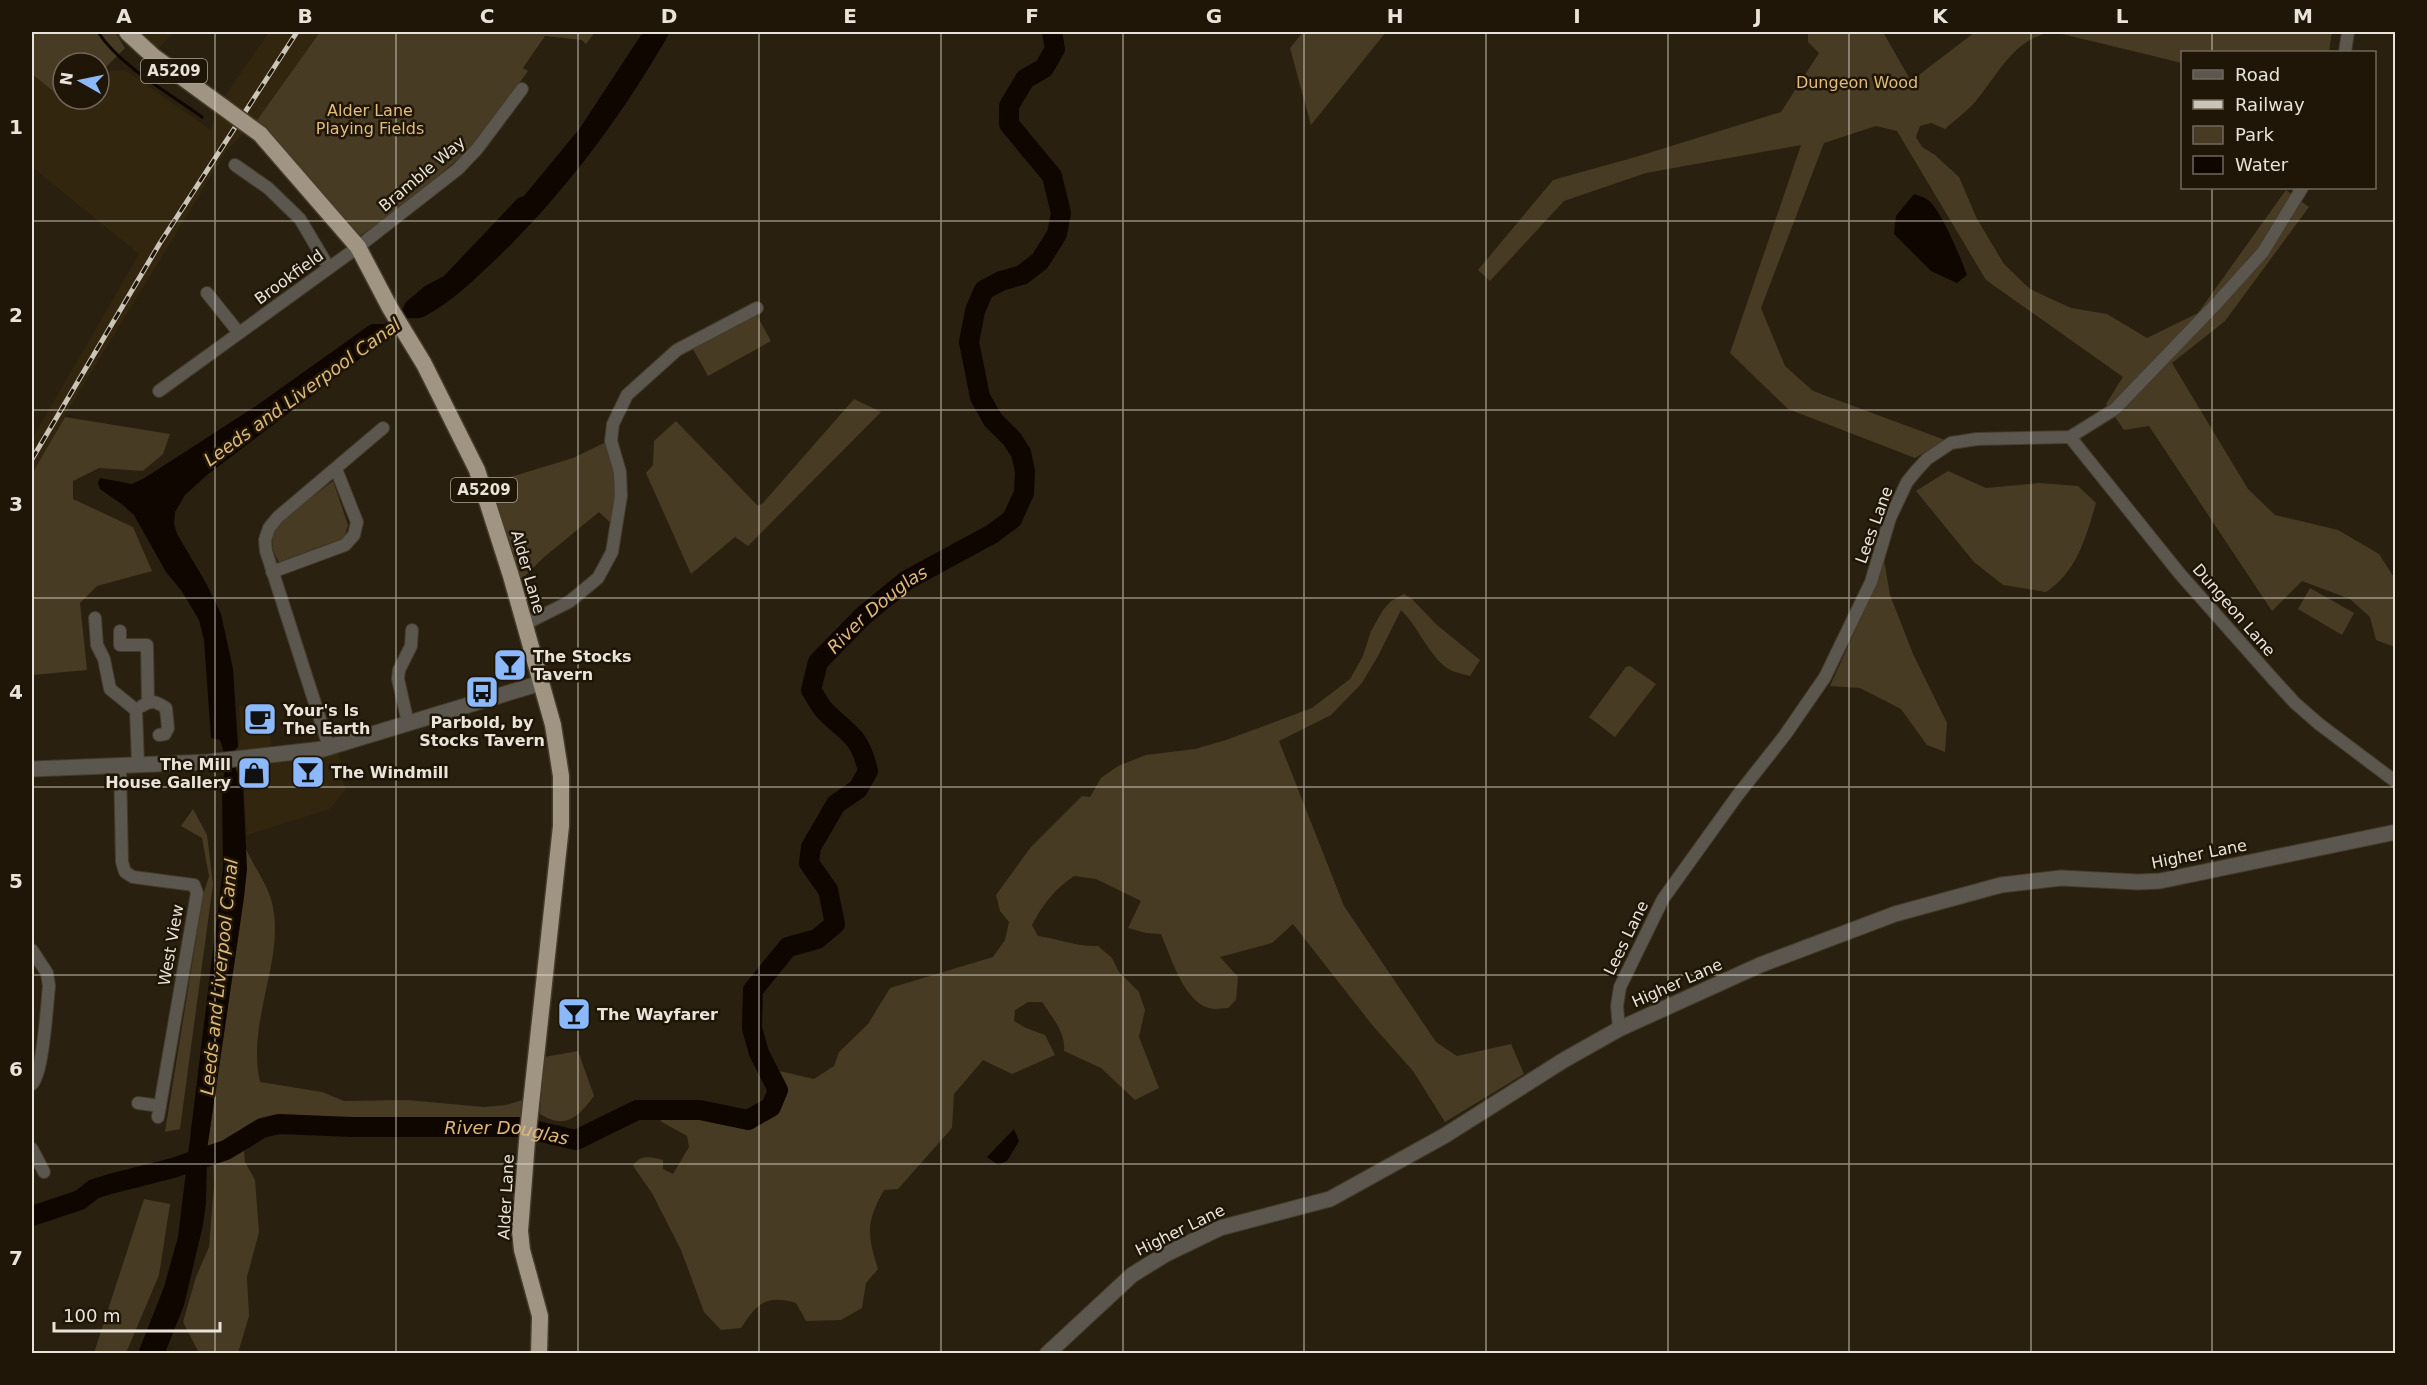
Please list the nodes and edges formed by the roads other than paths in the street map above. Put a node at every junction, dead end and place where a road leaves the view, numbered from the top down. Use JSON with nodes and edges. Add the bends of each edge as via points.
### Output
{"nodes":[{"id":1,"x":127,"y":32,"type":"edge"},
{"id":2,"x":2348,"y":32,"type":"edge"},
{"id":3,"x":2346,"y":51,"type":"edge"},
{"id":4,"x":522,"y":89,"type":"dead end"},
{"id":5,"x":235,"y":165,"type":"dead end"},
{"id":6,"x":2301,"y":189,"type":"edge"},
{"id":7,"x":358,"y":247,"type":"junction"},
{"id":8,"x":329,"y":268,"type":"junction"},
{"id":9,"x":205,"y":291,"type":"dead end"},
{"id":10,"x":757,"y":308,"type":"dead end"},
{"id":11,"x":239,"y":333,"type":"junction"},
{"id":12,"x":159,"y":392,"type":"dead end"},
{"id":13,"x":383,"y":428,"type":"dead end"},
{"id":14,"x":2070,"y":437,"type":"junction"},
{"id":15,"x":336,"y":469,"type":"junction"},
{"id":16,"x":272,"y":572,"type":"junction"},
{"id":17,"x":95,"y":618,"type":"dead end"},
{"id":18,"x":525,"y":624,"type":"junction"},
{"id":19,"x":412,"y":630,"type":"dead end"},
{"id":20,"x":120,"y":631,"type":"dead end"},
{"id":21,"x":398,"y":642,"type":"dead end"},
{"id":22,"x":411,"y":646,"type":"junction"},
{"id":23,"x":541,"y":682,"type":"junction"},
{"id":24,"x":148,"y":701,"type":"junction"},
{"id":25,"x":136,"y":710,"type":"junction"},
{"id":26,"x":408,"y":723,"type":"junction"},
{"id":27,"x":159,"y":735,"type":"dead end"},
{"id":28,"x":329,"y":747,"type":"junction"},
{"id":29,"x":138,"y":764,"type":"junction"},
{"id":30,"x":120,"y":765,"type":"junction"},
{"id":31,"x":32,"y":769,"type":"edge"},
{"id":32,"x":2396,"y":782,"type":"edge"},
{"id":33,"x":2396,"y":832,"type":"edge"},
{"id":34,"x":32,"y":950,"type":"edge"},
{"id":35,"x":1619,"y":1029,"type":"junction"},
{"id":36,"x":37,"y":1043,"type":"edge"},
{"id":37,"x":32,"y":1084,"type":"edge"},
{"id":38,"x":138,"y":1103,"type":"dead end"},
{"id":39,"x":32,"y":1149,"type":"edge"},
{"id":40,"x":44,"y":1172,"type":"dead end"},
{"id":41,"x":539,"y":1353,"type":"edge"},
{"id":42,"x":1047,"y":1353,"type":"edge"}],
"edges":[{"from":1,"to":7,"type":"highway","name":"Alder Lane","number":"A5209","bridge":true,"via":[[153,56],[260,135]]},
{"from":2,"to":3,"type":"street"},
{"from":4,"to":7,"type":"street","name":"Bramble Way","via":[[458,169]]},
{"from":5,"to":8,"type":"street","via":[[268,188],[300,219]]},
{"from":6,"to":14,"type":"street","name":"Lees Lane","via":[[2263,252],[2216,304],[2115,409]]},
{"from":7,"to":8,"type":"street","name":"Brookfield"},
{"from":7,"to":18,"type":"highway","name":"Alder Lane","number":"A5209","via":[[424,364],[477,470]]},
{"from":8,"to":11,"type":"street","name":"Brookfield"},
{"from":9,"to":11,"type":"street"},
{"from":10,"to":18,"type":"street","via":[[677,350],[627,394],[613,424],[611,441],[620,472],[621,496],[612,552],[598,578],[569,602]]},
{"from":11,"to":12,"type":"street","name":"Brookfield"},
{"from":13,"to":15,"type":"street"},
{"from":14,"to":32,"type":"street","name":"Dungeon Lane","via":[[2222,624],[2295,703]]},
{"from":14,"to":35,"type":"street","name":"Lees Lane","via":[[1958,441],[1942,448],[1907,482],[1890,518],[1871,582],[1824,677],[1663,899],[1620,987]]},
{"from":15,"to":16,"type":"street","via":[[269,528],[265,540]]},
{"from":15,"to":16,"type":"street","via":[[357,522],[354,535],[345,545]]},
{"from":16,"to":28,"type":"street"},
{"from":17,"to":25,"type":"street","via":[[97,645],[110,689]]},
{"from":18,"to":23,"type":"highway","name":"Alder Lane","number":"A5209"},
{"from":19,"to":22,"type":"street"},
{"from":20,"to":24,"type":"street","via":[[120,645],[147,645]]},
{"from":21,"to":22,"type":"street"},
{"from":22,"to":26,"type":"street","via":[[398,679]]},
{"from":23,"to":26,"type":"street"},
{"from":23,"to":41,"type":"highway","name":"Alder Lane","number":"A5209","via":[[558,750],[561,826],[520,1231],[540,1316]]},
{"from":24,"to":25,"type":"street"},
{"from":24,"to":27,"type":"street","via":[[166,708],[168,729]]},
{"from":25,"to":29,"type":"street"},
{"from":26,"to":28,"type":"street"},
{"from":28,"to":29,"type":"street","via":[[248,759]]},
{"from":29,"to":30,"type":"street"},
{"from":30,"to":31,"type":"street"},
{"from":30,"to":38,"type":"street","name":"West View","via":[[125,872],[133,877],[195,885],[197,893],[159,1112]]},
{"from":33,"to":35,"type":"street","name":"Higher Lane","via":[[2160,881],[2042,880],[1964,894],[1838,934]]},
{"from":34,"to":36,"type":"street","via":[[49,979]]},
{"from":35,"to":42,"type":"street","name":"Higher Lane","via":[[1444,1136],[1330,1199],[1220,1228],[1166,1254],[1132,1275]]},
{"from":36,"to":37,"type":"street","via":[[38,1075]]},
{"from":39,"to":40,"type":"street"}]}
